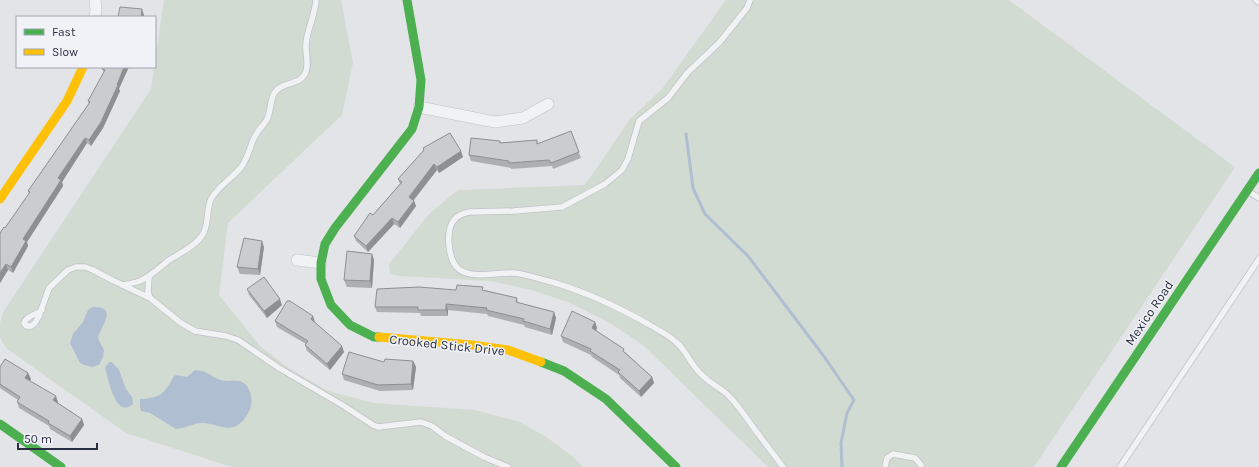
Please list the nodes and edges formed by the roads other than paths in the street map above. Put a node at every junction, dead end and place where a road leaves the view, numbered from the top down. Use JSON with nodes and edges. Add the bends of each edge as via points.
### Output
{"nodes":[{"id":1,"x":95,"y":0,"type":"edge"},
{"id":2,"x":316,"y":0,"type":"edge"},
{"id":3,"x":407,"y":0,"type":"edge"},
{"id":4,"x":750,"y":0,"type":"edge"},
{"id":5,"x":1256,"y":0,"type":"edge"},
{"id":6,"x":1259,"y":2,"type":"edge"},
{"id":7,"x":95,"y":16,"type":"edge"},
{"id":8,"x":83,"y":68,"type":"edge"},
{"id":9,"x":548,"y":104,"type":"dead end"},
{"id":10,"x":419,"y":107,"type":"junction"},
{"id":11,"x":1259,"y":173,"type":"edge"},
{"id":12,"x":1247,"y":190,"type":"junction"},
{"id":13,"x":1259,"y":198,"type":"edge"},
{"id":14,"x":0,"y":199,"type":"edge"},
{"id":15,"x":1259,"y":259,"type":"edge"},
{"id":16,"x":297,"y":260,"type":"dead end"},
{"id":17,"x":321,"y":263,"type":"junction"},
{"id":18,"x":149,"y":276,"type":"junction"},
{"id":19,"x":122,"y":285,"type":"junction"},
{"id":20,"x":150,"y":298,"type":"junction"},
{"id":21,"x":42,"y":310,"type":"dead end"},
{"id":22,"x":0,"y":424,"type":"edge"},
{"id":23,"x":61,"y":467,"type":"edge"},
{"id":24,"x":508,"y":467,"type":"edge"},
{"id":25,"x":676,"y":467,"type":"edge"},
{"id":26,"x":784,"y":467,"type":"edge"},
{"id":27,"x":885,"y":467,"type":"edge"},
{"id":28,"x":921,"y":467,"type":"edge"},
{"id":29,"x":1061,"y":467,"type":"edge"},
{"id":30,"x":1120,"y":467,"type":"edge"}],
"edges":[{"from":1,"to":7,"type":"street"},
{"from":2,"to":18,"type":"lane","via":[[305,46],[307,69],[304,75],[300,80],[281,86],[275,92],[268,116],[254,137],[248,156],[211,199],[202,236]]},
{"from":3,"to":10,"type":"street","name":"Crooked Stick Drive","via":[[421,80]]},
{"from":4,"to":26,"type":"lane","via":[[747,8],[719,43],[688,72],[668,98],[639,121],[628,159],[622,170],[605,184],[562,207],[463,213],[454,220],[450,228],[449,246],[456,266],[465,273],[515,273],[567,287],[627,312],[670,337],[685,351],[694,367],[741,409]]},
{"from":5,"to":6,"type":"lane"},
{"from":8,"to":14,"type":"street","via":[[67,102]]},
{"from":9,"to":10,"type":"street","via":[[523,118],[495,122]]},
{"from":10,"to":17,"type":"street","name":"Crooked Stick Drive","via":[[412,129],[335,228],[325,244]]},
{"from":11,"to":12,"type":"street","name":"Mexico Road"},
{"from":12,"to":13,"type":"lane"},
{"from":12,"to":29,"type":"street","name":"Mexico Road"},
{"from":15,"to":30,"type":"lane"},
{"from":16,"to":17,"type":"street"},
{"from":17,"to":25,"type":"street","name":"Crooked Stick Drive","via":[[321,279],[331,305],[350,325],[374,337],[508,350],[564,371],[606,399]]},
{"from":18,"to":19,"type":"lane"},
{"from":18,"to":20,"type":"lane"},
{"from":19,"to":20,"type":"lane"},
{"from":19,"to":21,"type":"lane","via":[[93,270],[76,267],[68,270],[49,288]]},
{"from":20,"to":24,"type":"lane","via":[[195,331],[238,340],[373,426],[421,422],[484,457]]},
{"from":22,"to":23,"type":"street"},
{"from":27,"to":28,"type":"lane","via":[[887,458],[893,454],[915,458]]}]}
